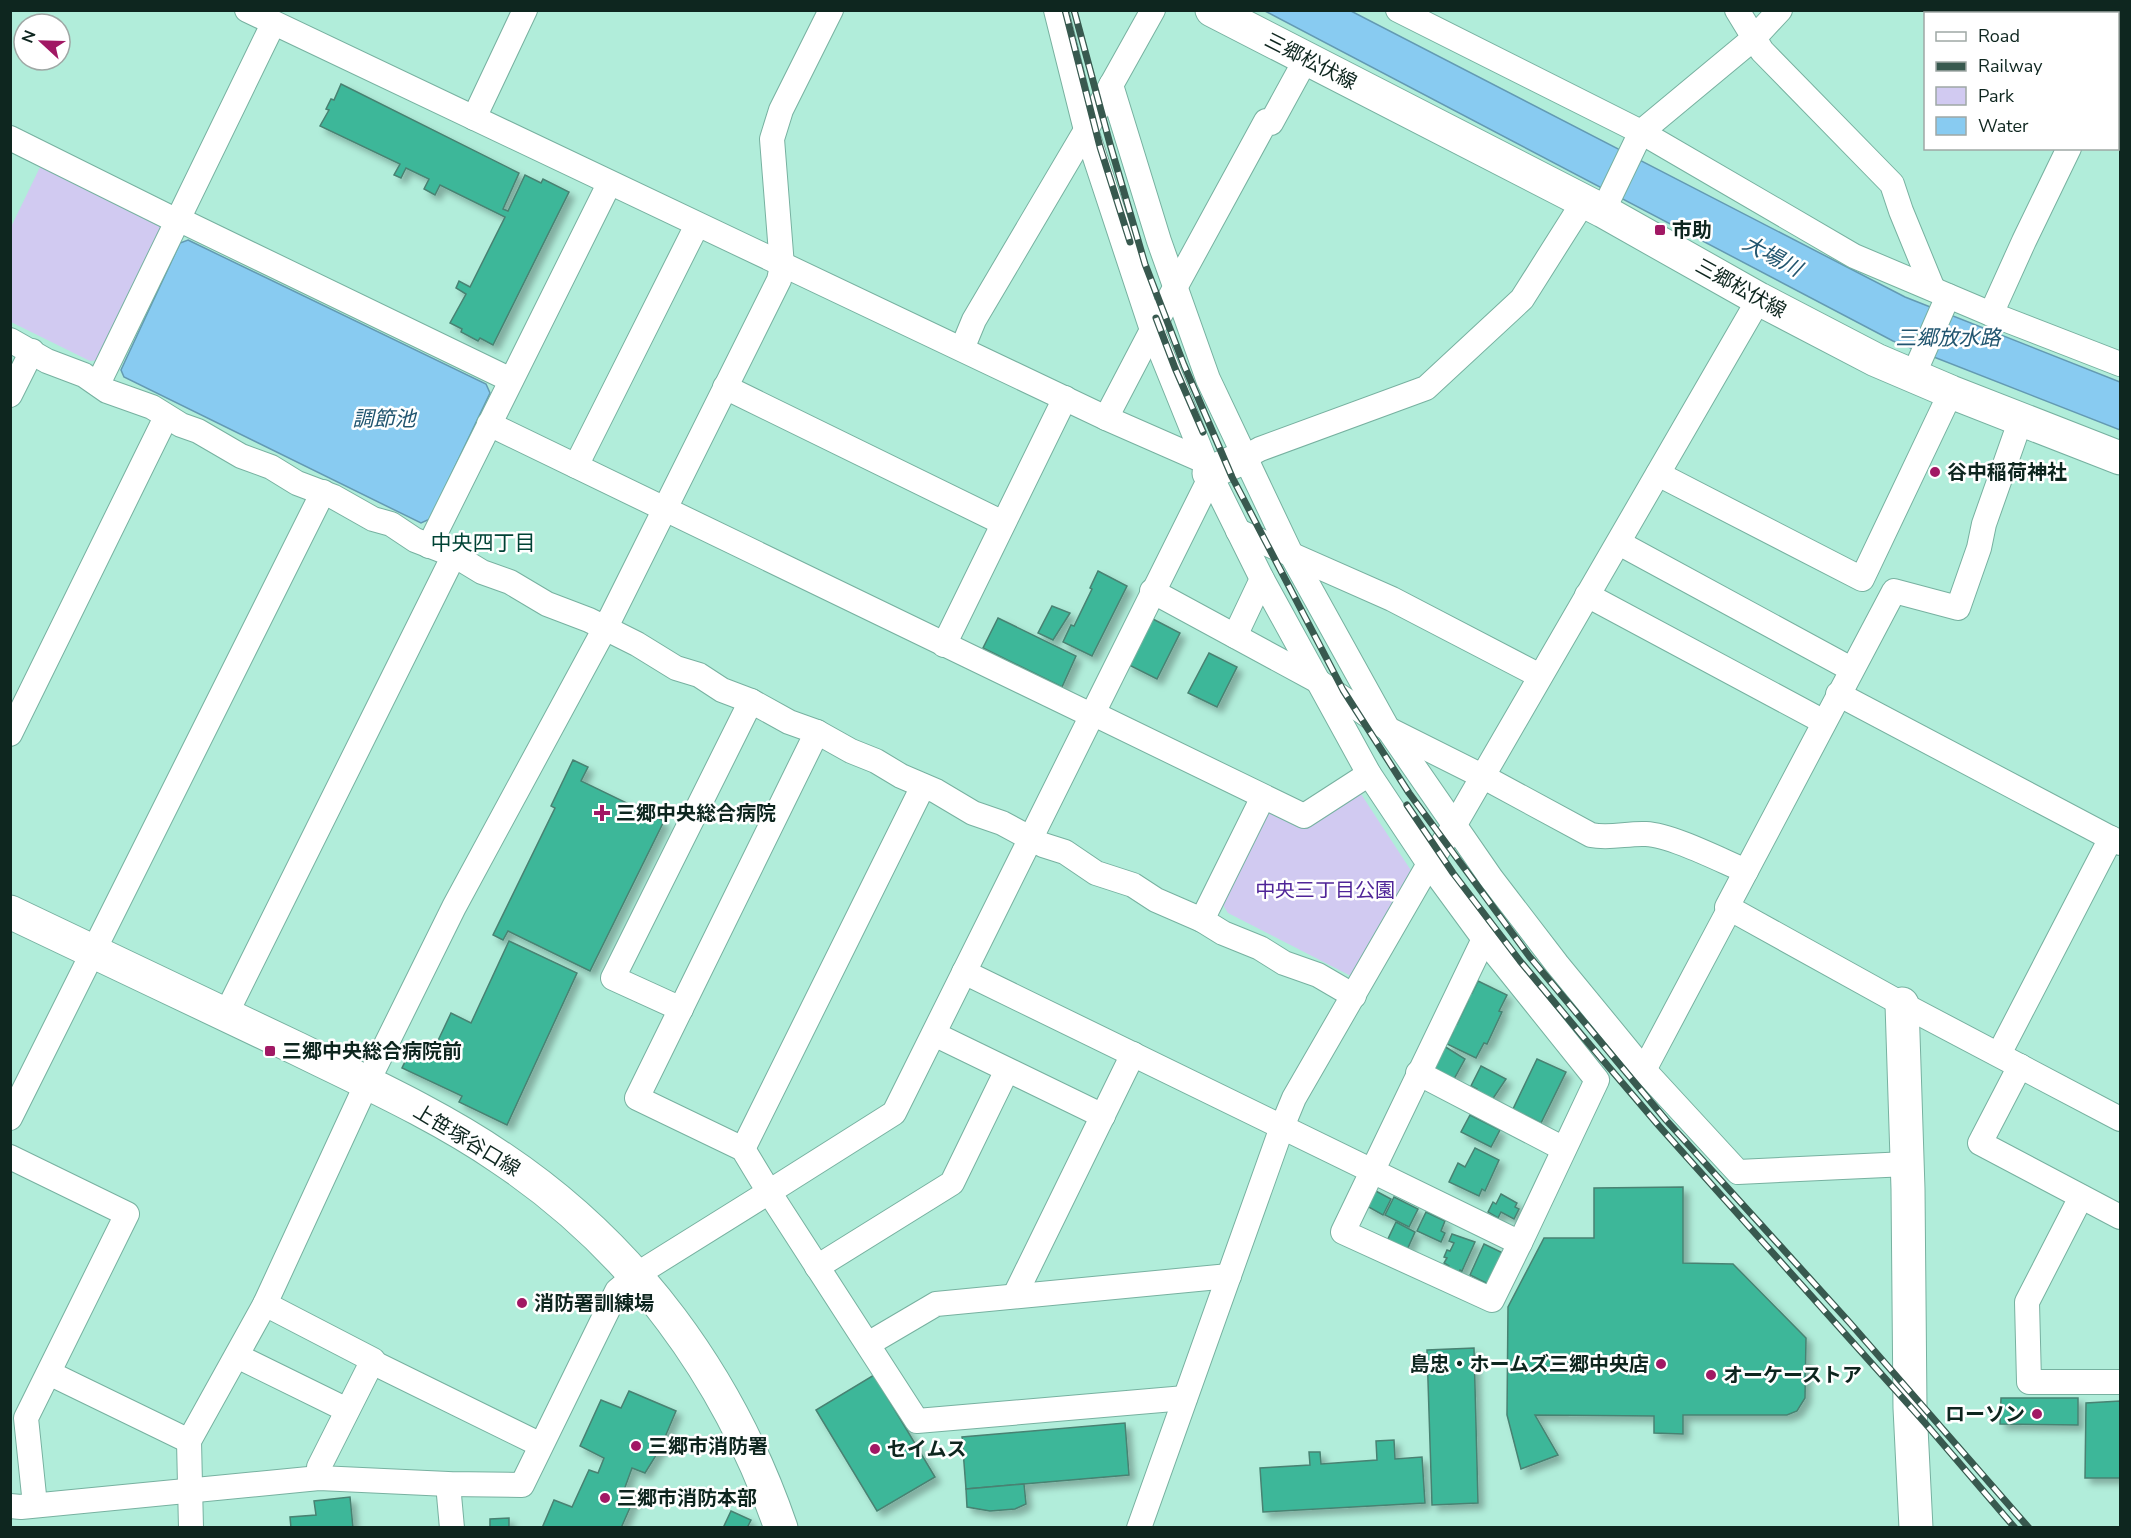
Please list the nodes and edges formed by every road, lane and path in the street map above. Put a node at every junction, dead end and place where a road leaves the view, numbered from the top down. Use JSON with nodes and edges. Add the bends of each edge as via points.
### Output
{"nodes":[{"id":1,"x":247,"y":10,"type":"edge"},
{"id":2,"x":525,"y":10,"type":"edge"},
{"id":3,"x":831,"y":10,"type":"edge"},
{"id":4,"x":1056,"y":10,"type":"edge"},
{"id":5,"x":1152,"y":10,"type":"edge"},
{"id":6,"x":1212,"y":10,"type":"edge"},
{"id":7,"x":1398,"y":10,"type":"edge"},
{"id":8,"x":1737,"y":10,"type":"edge"},
{"id":9,"x":1780,"y":10,"type":"edge"},
{"id":10,"x":273,"y":24,"type":"junction"},
{"id":11,"x":1753,"y":39,"type":"junction"},
{"id":12,"x":1306,"y":59,"type":"junction"},
{"id":13,"x":1111,"y":85,"type":"junction"},
{"id":14,"x":474,"y":118,"type":"junction"},
{"id":15,"x":1086,"y":130,"type":"junction"},
{"id":16,"x":1638,"y":137,"type":"junction"},
{"id":17,"x":10,"y":138,"type":"edge"},
{"id":18,"x":2068,"y":150,"type":"edge"},
{"id":19,"x":609,"y":184,"type":"junction"},
{"id":20,"x":1599,"y":203,"type":"junction"},
{"id":21,"x":178,"y":220,"type":"junction"},
{"id":22,"x":697,"y":225,"type":"junction"},
{"id":23,"x":782,"y":266,"type":"junction"},
{"id":24,"x":1176,"y":287,"type":"junction"},
{"id":25,"x":1942,"y":297,"type":"junction"},
{"id":26,"x":1759,"y":299,"type":"junction"},
{"id":27,"x":1991,"y":314,"type":"junction"},
{"id":28,"x":1152,"y":330,"type":"junction"},
{"id":29,"x":10,"y":340,"type":"edge"},
{"id":30,"x":962,"y":349,"type":"junction"},
{"id":31,"x":32,"y":351,"type":"junction"},
{"id":32,"x":2121,"y":364,"type":"edge"},
{"id":33,"x":1916,"y":369,"type":"junction"},
{"id":34,"x":511,"y":381,"type":"junction"},
{"id":35,"x":98,"y":384,"type":"junction"},
{"id":36,"x":725,"y":387,"type":"junction"},
{"id":37,"x":1951,"y":392,"type":"junction"},
{"id":38,"x":10,"y":395,"type":"edge"},
{"id":39,"x":1065,"y":398,"type":"junction"},
{"id":40,"x":166,"y":417,"type":"junction"},
{"id":41,"x":1106,"y":418,"type":"junction"},
{"id":42,"x":2021,"y":419,"type":"junction"},
{"id":43,"x":489,"y":424,"type":"junction"},
{"id":44,"x":1245,"y":457,"type":"junction"},
{"id":45,"x":2121,"y":458,"type":"edge"},
{"id":46,"x":576,"y":466,"type":"junction"},
{"id":47,"x":1208,"y":470,"type":"junction"},
{"id":48,"x":1658,"y":474,"type":"junction"},
{"id":49,"x":323,"y":492,"type":"junction"},
{"id":50,"x":665,"y":508,"type":"junction"},
{"id":51,"x":1004,"y":523,"type":"junction"},
{"id":52,"x":1238,"y":531,"type":"junction"},
{"id":53,"x":1619,"y":543,"type":"junction"},
{"id":54,"x":429,"y":546,"type":"junction"},
{"id":55,"x":1291,"y":554,"type":"junction"},
{"id":56,"x":454,"y":555,"type":"junction"},
{"id":57,"x":1262,"y":579,"type":"junction"},
{"id":58,"x":1152,"y":591,"type":"junction"},
{"id":59,"x":1587,"y":595,"type":"junction"},
{"id":60,"x":604,"y":629,"type":"junction"},
{"id":61,"x":1235,"y":636,"type":"junction"},
{"id":62,"x":944,"y":645,"type":"junction"},
{"id":63,"x":1851,"y":669,"type":"junction"},
{"id":64,"x":1540,"y":676,"type":"junction"},
{"id":65,"x":1316,"y":680,"type":"junction"},
{"id":66,"x":1838,"y":694,"type":"junction"},
{"id":67,"x":751,"y":701,"type":"junction"},
{"id":68,"x":1091,"y":714,"type":"junction"},
{"id":69,"x":1824,"y":722,"type":"junction"},
{"id":70,"x":1388,"y":729,"type":"junction"},
{"id":71,"x":817,"y":732,"type":"junction"},
{"id":72,"x":10,"y":734,"type":"edge"},
{"id":73,"x":1369,"y":774,"type":"junction"},
{"id":74,"x":1482,"y":776,"type":"junction"},
{"id":75,"x":923,"y":786,"type":"junction"},
{"id":76,"x":1263,"y":797,"type":"junction"},
{"id":77,"x":1454,"y":826,"type":"junction"},
{"id":78,"x":1029,"y":838,"type":"junction"},
{"id":79,"x":2116,"y":841,"type":"edge"},
{"id":80,"x":1429,"y":864,"type":"junction"},
{"id":81,"x":1746,"y":871,"type":"junction"},
{"id":82,"x":1730,"y":908,"type":"junction"},
{"id":83,"x":10,"y":912,"type":"edge"},
{"id":84,"x":1202,"y":920,"type":"junction"},
{"id":85,"x":1484,"y":939,"type":"junction"},
{"id":86,"x":92,"y":951,"type":"junction"},
{"id":87,"x":964,"y":972,"type":"junction"},
{"id":88,"x":1354,"y":996,"type":"junction"},
{"id":89,"x":1902,"y":1004,"type":"junction"},
{"id":90,"x":681,"y":1009,"type":"junction"},
{"id":91,"x":226,"y":1014,"type":"junction"},
{"id":92,"x":934,"y":1034,"type":"junction"},
{"id":93,"x":1132,"y":1054,"type":"junction"},
{"id":94,"x":1999,"y":1054,"type":"junction"},
{"id":95,"x":2020,"y":1065,"type":"junction"},
{"id":96,"x":1007,"y":1070,"type":"junction"},
{"id":97,"x":1644,"y":1070,"type":"junction"},
{"id":98,"x":1418,"y":1073,"type":"junction"},
{"id":99,"x":367,"y":1083,"type":"junction"},
{"id":100,"x":1103,"y":1116,"type":"junction"},
{"id":101,"x":10,"y":1118,"type":"edge"},
{"id":102,"x":2121,"y":1119,"type":"edge"},
{"id":103,"x":1282,"y":1127,"type":"junction"},
{"id":104,"x":743,"y":1149,"type":"junction"},
{"id":105,"x":1564,"y":1149,"type":"junction"},
{"id":106,"x":10,"y":1157,"type":"edge"},
{"id":107,"x":1907,"y":1164,"type":"junction"},
{"id":108,"x":1371,"y":1171,"type":"junction"},
{"id":109,"x":769,"y":1192,"type":"junction"},
{"id":110,"x":2081,"y":1197,"type":"junction"},
{"id":111,"x":2121,"y":1218,"type":"edge"},
{"id":112,"x":1520,"y":1243,"type":"junction"},
{"id":113,"x":817,"y":1267,"type":"junction"},
{"id":114,"x":636,"y":1275,"type":"junction"},
{"id":115,"x":1229,"y":1276,"type":"junction"},
{"id":116,"x":1015,"y":1295,"type":"junction"},
{"id":117,"x":265,"y":1304,"type":"junction"},
{"id":118,"x":868,"y":1344,"type":"junction"},
{"id":119,"x":237,"y":1356,"type":"junction"},
{"id":120,"x":372,"y":1362,"type":"junction"},
{"id":121,"x":49,"y":1373,"type":"junction"},
{"id":122,"x":2121,"y":1382,"type":"edge"},
{"id":123,"x":1185,"y":1398,"type":"junction"},
{"id":124,"x":347,"y":1410,"type":"junction"},
{"id":125,"x":189,"y":1441,"type":"junction"},
{"id":126,"x":542,"y":1445,"type":"junction"},
{"id":127,"x":319,"y":1478,"type":"junction"},
{"id":128,"x":448,"y":1484,"type":"junction"},
{"id":129,"x":190,"y":1492,"type":"junction"},
{"id":130,"x":34,"y":1505,"type":"junction"},
{"id":131,"x":10,"y":1506,"type":"edge"},
{"id":132,"x":191,"y":1527,"type":"edge"},
{"id":133,"x":452,"y":1527,"type":"edge"},
{"id":134,"x":782,"y":1527,"type":"edge"},
{"id":135,"x":1139,"y":1527,"type":"edge"},
{"id":136,"x":1916,"y":1527,"type":"edge"}],
"edges":[{"from":1,"to":10,"type":"street"},
{"from":2,"to":14,"type":"street"},
{"from":3,"to":23,"type":"street","via":[[781,110],[772,139]]},
{"from":4,"to":15,"type":"street"},
{"from":5,"to":13,"type":"street"},
{"from":6,"to":12,"type":"main road","name":"三郷松伏線"},
{"from":7,"to":16,"type":"street"},
{"from":8,"to":11,"type":"street"},
{"from":9,"to":11,"type":"street"},
{"from":10,"to":14,"type":"street"},
{"from":10,"to":21,"type":"street"},
{"from":11,"to":16,"type":"street"},
{"from":11,"to":25,"type":"street","via":[[1892,184]]},
{"from":12,"to":20,"type":"main road","name":"三郷松伏線"},
{"from":12,"to":24,"type":"street","via":[[1271,123],[1266,121]]},
{"from":13,"to":15,"type":"street"},
{"from":13,"to":24,"type":"street"},
{"from":14,"to":19,"type":"street"},
{"from":15,"to":28,"type":"street"},
{"from":15,"to":30,"type":"street","via":[[974,320]]},
{"from":16,"to":20,"type":"street"},
{"from":16,"to":25,"type":"street","via":[[1854,256]]},
{"from":17,"to":21,"type":"street"},
{"from":18,"to":27,"type":"street"},
{"from":19,"to":22,"type":"street"},
{"from":19,"to":34,"type":"street"},
{"from":20,"to":26,"type":"main road","name":"三郷松伏線"},
{"from":20,"to":44,"type":"street","via":[[1522,299],[1426,388]]},
{"from":21,"to":34,"type":"street"},
{"from":21,"to":35,"type":"street"},
{"from":22,"to":23,"type":"street"},
{"from":22,"to":46,"type":"street"},
{"from":23,"to":30,"type":"street"},
{"from":23,"to":36,"type":"street","via":[[779,280]]},
{"from":24,"to":28,"type":"street"},
{"from":24,"to":44,"type":"street","via":[[1208,379]]},
{"from":25,"to":27,"type":"street"},
{"from":25,"to":33,"type":"street"},
{"from":26,"to":33,"type":"main road","name":"三郷松伏線","via":[[1845,344]]},
{"from":26,"to":48,"type":"street"},
{"from":27,"to":32,"type":"street"},
{"from":28,"to":41,"type":"street"},
{"from":28,"to":47,"type":"street"},
{"from":29,"to":31,"type":"street"},
{"from":30,"to":39,"type":"street"},
{"from":31,"to":35,"type":"street"},
{"from":31,"to":38,"type":"street"},
{"from":33,"to":37,"type":"main road","name":"三郷松伏線"},
{"from":34,"to":43,"type":"street"},
{"from":35,"to":40,"type":"street"},
{"from":36,"to":50,"type":"street"},
{"from":36,"to":51,"type":"street"},
{"from":37,"to":42,"type":"main road","name":"三郷松伏線"},
{"from":37,"to":48,"type":"street","via":[[1862,579]]},
{"from":39,"to":41,"type":"street"},
{"from":39,"to":51,"type":"street"},
{"from":40,"to":49,"type":"street","via":[[297,483]]},
{"from":40,"to":72,"type":"street"},
{"from":41,"to":47,"type":"street"},
{"from":42,"to":45,"type":"main road","name":"三郷松伏線"},
{"from":42,"to":63,"type":"street","via":[[1958,608],[1894,591]]},
{"from":43,"to":46,"type":"street"},
{"from":43,"to":54,"type":"street"},
{"from":44,"to":47,"type":"main road"},
{"from":44,"to":55,"type":"street"},
{"from":46,"to":50,"type":"street"},
{"from":47,"to":52,"type":"street"},
{"from":47,"to":58,"type":"street"},
{"from":48,"to":53,"type":"street"},
{"from":49,"to":54,"type":"street"},
{"from":49,"to":86,"type":"street"},
{"from":50,"to":60,"type":"street"},
{"from":50,"to":62,"type":"street"},
{"from":51,"to":62,"type":"street"},
{"from":52,"to":55,"type":"street"},
{"from":52,"to":57,"type":"street"},
{"from":53,"to":59,"type":"street"},
{"from":53,"to":63,"type":"street"},
{"from":54,"to":56,"type":"street"},
{"from":55,"to":64,"type":"street","via":[[1392,599]]},
{"from":55,"to":70,"type":"street"},
{"from":56,"to":60,"type":"street"},
{"from":56,"to":91,"type":"street"},
{"from":57,"to":61,"type":"street"},
{"from":57,"to":65,"type":"street"},
{"from":58,"to":61,"type":"street"},
{"from":58,"to":68,"type":"street"},
{"from":59,"to":64,"type":"street"},
{"from":59,"to":69,"type":"street"},
{"from":60,"to":67,"type":"street","via":[[676,668]]},
{"from":60,"to":99,"type":"street","via":[[454,907]]},
{"from":61,"to":65,"type":"street"},
{"from":62,"to":68,"type":"street"},
{"from":63,"to":66,"type":"street"},
{"from":64,"to":74,"type":"street"},
{"from":65,"to":70,"type":"street"},
{"from":65,"to":73,"type":"street"},
{"from":66,"to":69,"type":"street"},
{"from":66,"to":79,"type":"street"},
{"from":67,"to":71,"type":"street"},
{"from":67,"to":90,"type":"street","via":[[613,978]]},
{"from":68,"to":76,"type":"street"},
{"from":68,"to":78,"type":"street"},
{"from":69,"to":81,"type":"street"},
{"from":70,"to":74,"type":"street"},
{"from":70,"to":77,"type":"street"},
{"from":71,"to":75,"type":"street"},
{"from":71,"to":90,"type":"street"},
{"from":73,"to":76,"type":"street","via":[[1304,816]]},
{"from":73,"to":80,"type":"street"},
{"from":74,"to":77,"type":"street"},
{"from":74,"to":81,"type":"street","via":[[1591,835],[1604,838],[1646,834],[1664,838]]},
{"from":75,"to":78,"type":"street"},
{"from":75,"to":104,"type":"street"},
{"from":76,"to":84,"type":"street"},
{"from":77,"to":80,"type":"street"},
{"from":77,"to":97,"type":"street","via":[[1557,964]]},
{"from":78,"to":84,"type":"street"},
{"from":78,"to":87,"type":"street"},
{"from":79,"to":94,"type":"street"},
{"from":80,"to":85,"type":"street"},
{"from":80,"to":88,"type":"street"},
{"from":81,"to":82,"type":"street","via":[[1727,906]]},
{"from":82,"to":89,"type":"street"},
{"from":82,"to":97,"type":"street"},
{"from":83,"to":86,"type":"main road","name":"上笹塚谷口線"},
{"from":84,"to":88,"type":"street"},
{"from":85,"to":98,"type":"street"},
{"from":85,"to":105,"type":"street","via":[[1597,1080]]},
{"from":86,"to":91,"type":"main road","name":"上笹塚谷口線"},
{"from":86,"to":101,"type":"street"},
{"from":87,"to":92,"type":"street"},
{"from":87,"to":93,"type":"street"},
{"from":88,"to":103,"type":"street","via":[[1294,1098]]},
{"from":89,"to":94,"type":"street"},
{"from":89,"to":107,"type":"main road"},
{"from":90,"to":104,"type":"street","via":[[637,1098]]},
{"from":91,"to":99,"type":"main road","name":"上笹塚谷口線"},
{"from":92,"to":96,"type":"street"},
{"from":92,"to":109,"type":"street","via":[[894,1113]]},
{"from":93,"to":100,"type":"street"},
{"from":93,"to":103,"type":"street"},
{"from":94,"to":95,"type":"street"},
{"from":95,"to":102,"type":"street"},
{"from":95,"to":110,"type":"street","via":[[1980,1143]]},
{"from":96,"to":100,"type":"street"},
{"from":96,"to":113,"type":"street","via":[[952,1183]]},
{"from":97,"to":107,"type":"street","via":[[1738,1172]]},
{"from":98,"to":105,"type":"street"},
{"from":98,"to":108,"type":"street"},
{"from":99,"to":114,"type":"main road","name":"上笹塚谷口線","via":[[446,1123],[501,1158],[583,1222]]},
{"from":99,"to":117,"type":"street"},
{"from":100,"to":116,"type":"street"},
{"from":103,"to":108,"type":"street"},
{"from":103,"to":115,"type":"street"},
{"from":104,"to":109,"type":"street"},
{"from":105,"to":112,"type":"street"},
{"from":106,"to":121,"type":"street","via":[[127,1214]]},
{"from":107,"to":136,"type":"main road","via":[[1910,1408]]},
{"from":108,"to":112,"type":"street"},
{"from":108,"to":112,"type":"street","via":[[1342,1232],[1492,1300]]},
{"from":109,"to":113,"type":"street"},
{"from":109,"to":114,"type":"street"},
{"from":110,"to":111,"type":"street"},
{"from":110,"to":122,"type":"street","via":[[2027,1302],[2029,1382]]},
{"from":113,"to":118,"type":"street"},
{"from":114,"to":126,"type":"street","via":[[617,1291]]},
{"from":114,"to":134,"type":"main road","name":"上笹塚谷口線","via":[[701,1360],[725,1399],[747,1441]]},
{"from":115,"to":116,"type":"street"},
{"from":115,"to":123,"type":"street"},
{"from":116,"to":118,"type":"street","via":[[936,1304]]},
{"from":117,"to":119,"type":"street"},
{"from":117,"to":120,"type":"street"},
{"from":118,"to":123,"type":"street","via":[[917,1421]]},
{"from":119,"to":124,"type":"street"},
{"from":119,"to":125,"type":"street"},
{"from":120,"to":124,"type":"street"},
{"from":120,"to":126,"type":"street"},
{"from":121,"to":125,"type":"street"},
{"from":121,"to":130,"type":"street","via":[[26,1418]]},
{"from":123,"to":135,"type":"street"},
{"from":124,"to":127,"type":"street","via":[[318,1467]]},
{"from":125,"to":129,"type":"street"},
{"from":126,"to":128,"type":"street","via":[[522,1485]]},
{"from":127,"to":128,"type":"street"},
{"from":127,"to":129,"type":"street"},
{"from":128,"to":133,"type":"street"},
{"from":129,"to":130,"type":"street"},
{"from":129,"to":132,"type":"street"},
{"from":130,"to":131,"type":"street"}]}
